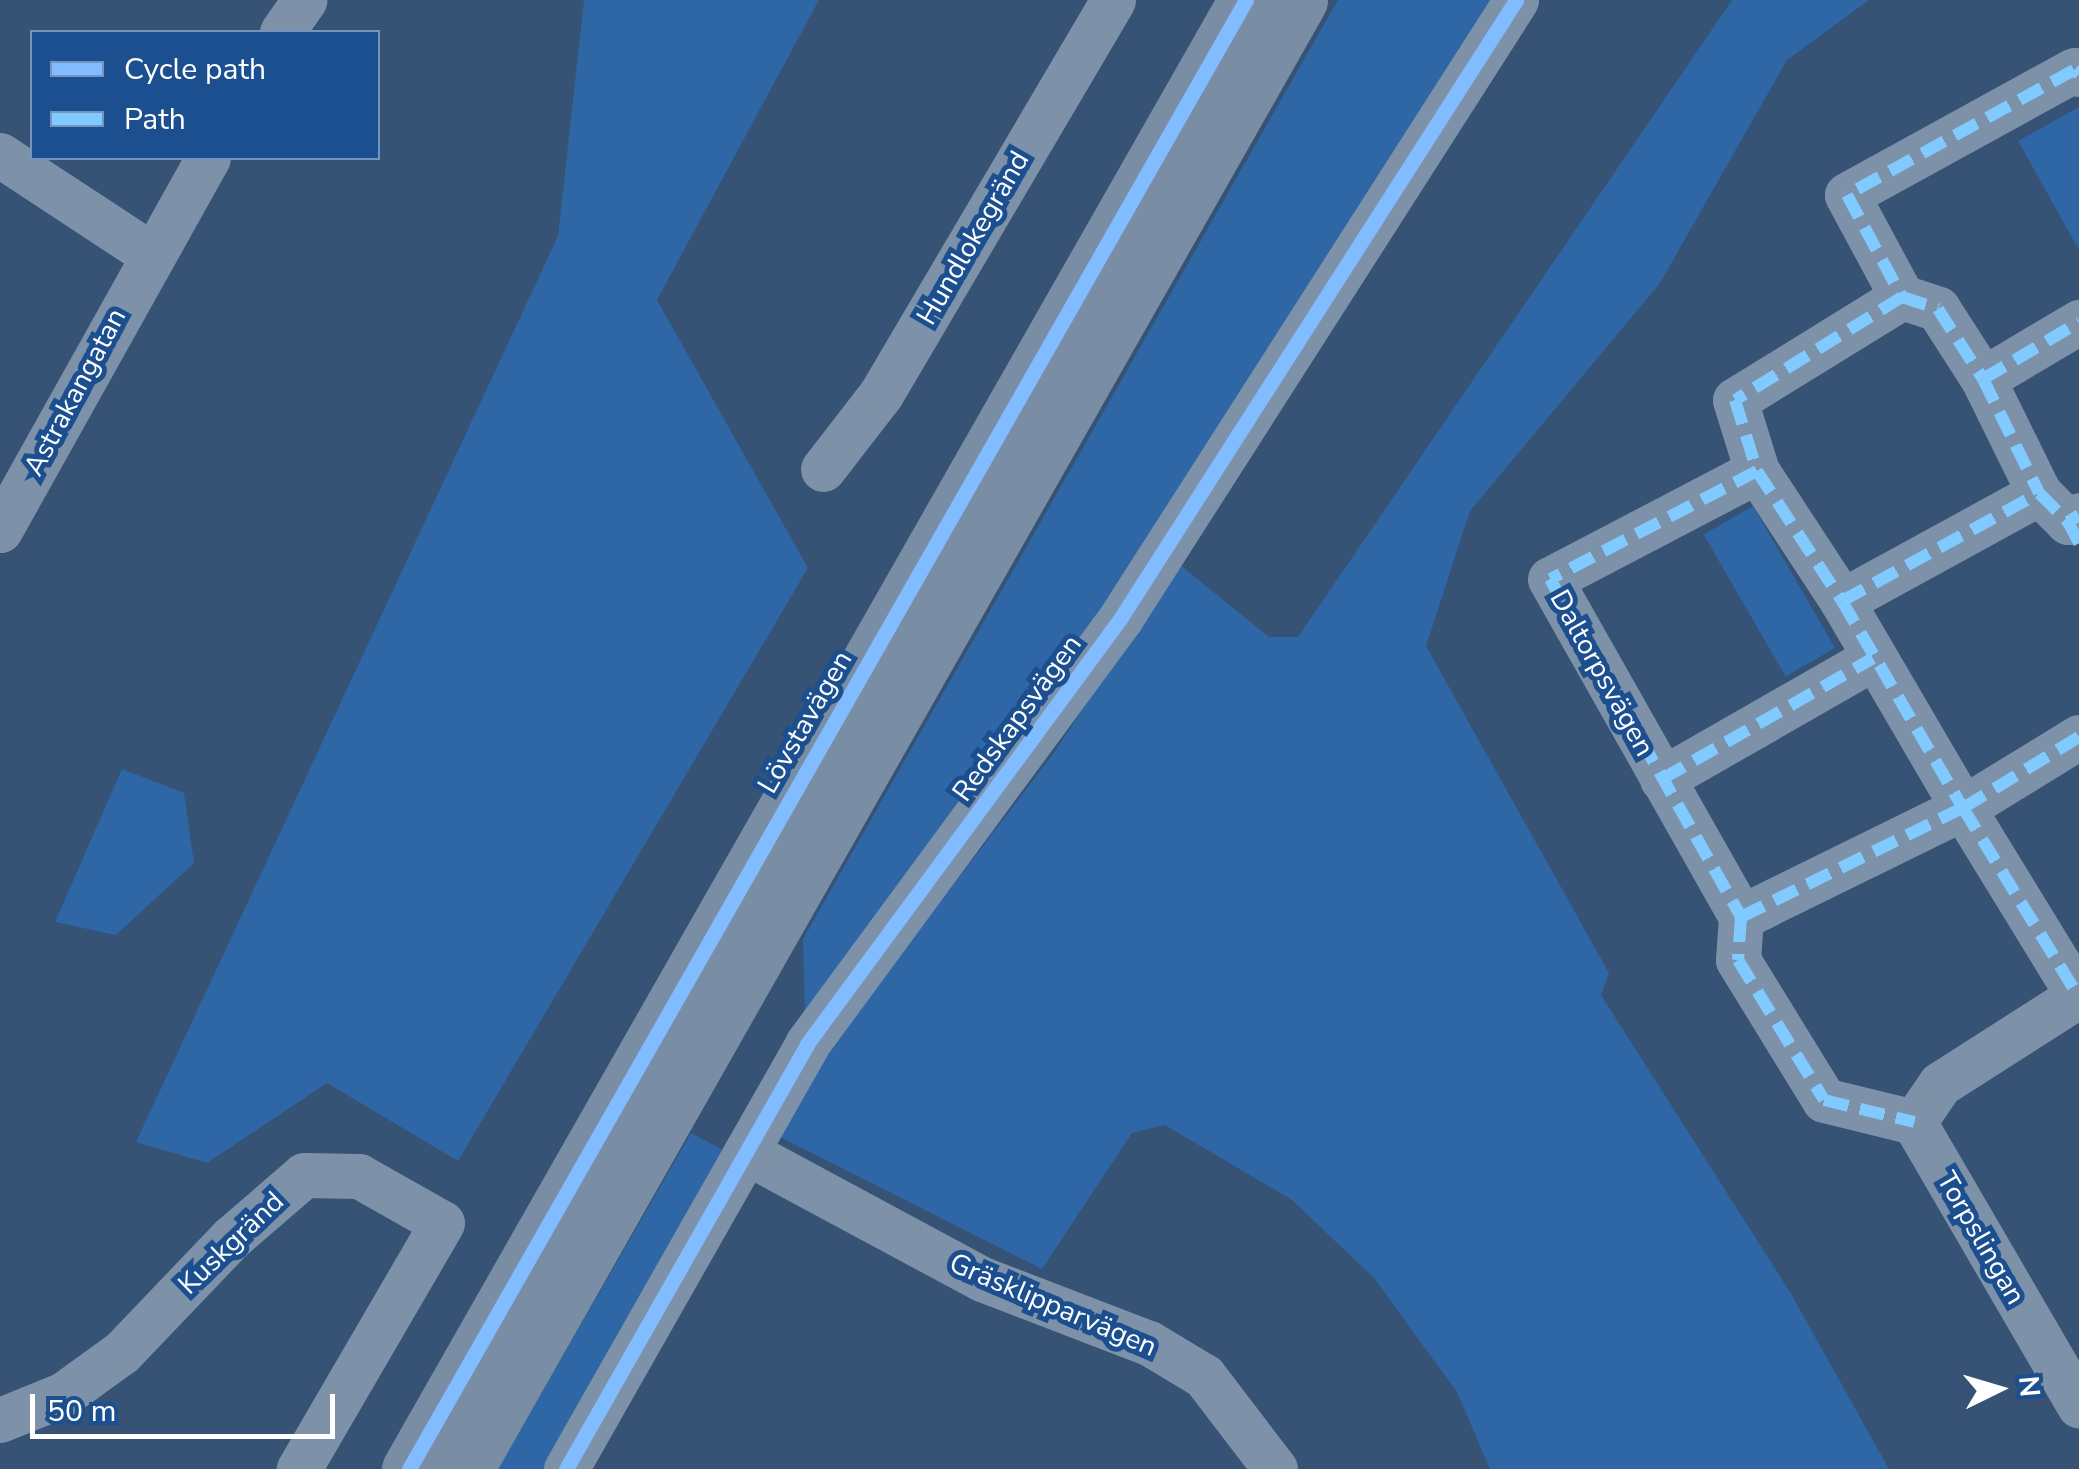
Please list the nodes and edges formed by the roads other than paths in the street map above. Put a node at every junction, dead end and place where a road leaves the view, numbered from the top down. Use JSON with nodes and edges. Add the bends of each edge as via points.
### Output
{"nodes":[{"id":1,"x":304,"y":0,"type":"edge"},
{"id":2,"x":1113,"y":0,"type":"edge"},
{"id":3,"x":1246,"y":0,"type":"edge"},
{"id":4,"x":1300,"y":0,"type":"edge"},
{"id":5,"x":1516,"y":0,"type":"edge"},
{"id":6,"x":283,"y":30,"type":"edge"},
{"id":7,"x":2079,"y":74,"type":"edge"},
{"id":8,"x":0,"y":155,"type":"edge"},
{"id":9,"x":207,"y":160,"type":"edge"},
{"id":10,"x":151,"y":254,"type":"junction"},
{"id":11,"x":1902,"y":297,"type":"junction"},
{"id":12,"x":2079,"y":322,"type":"edge"},
{"id":13,"x":1983,"y":379,"type":"junction"},
{"id":14,"x":823,"y":468,"type":"dead end"},
{"id":15,"x":1757,"y":471,"type":"junction"},
{"id":16,"x":2066,"y":518,"type":"edge"},
{"id":17,"x":0,"y":530,"type":"edge"},
{"id":18,"x":1842,"y":601,"type":"junction"},
{"id":19,"x":1873,"y":658,"type":"junction"},
{"id":20,"x":2079,"y":737,"type":"edge"},
{"id":21,"x":1662,"y":778,"type":"junction"},
{"id":22,"x":1963,"y":808,"type":"junction"},
{"id":23,"x":1740,"y":917,"type":"junction"},
{"id":24,"x":2078,"y":996,"type":"edge"},
{"id":25,"x":1914,"y":1122,"type":"junction"},
{"id":26,"x":746,"y":1152,"type":"junction"},
{"id":27,"x":2079,"y":1406,"type":"edge"},
{"id":28,"x":0,"y":1420,"type":"edge"},
{"id":29,"x":299,"y":1469,"type":"edge"},
{"id":30,"x":409,"y":1469,"type":"edge"},
{"id":31,"x":466,"y":1469,"type":"edge"},
{"id":32,"x":566,"y":1469,"type":"edge"},
{"id":33,"x":1276,"y":1469,"type":"edge"}],
"edges":[{"from":1,"to":6,"type":"street"},
{"from":2,"to":14,"type":"street","name":"Hundlokegränd","via":[[881,394]]},
{"from":3,"to":30,"type":"street","name":"Lövstavägen"},
{"from":4,"to":31,"type":"street"},
{"from":5,"to":26,"type":"street","name":"Redskapsvägen","via":[[1120,620],[807,1044]]},
{"from":7,"to":11,"type":"street","via":[[2074,70],[1847,195]]},
{"from":8,"to":10,"type":"street"},
{"from":9,"to":10,"type":"street","name":"Astrakangatan"},
{"from":10,"to":17,"type":"street","name":"Astrakangatan"},
{"from":11,"to":13,"type":"street","via":[[1938,309]]},
{"from":11,"to":15,"type":"street","via":[[1735,400]]},
{"from":12,"to":13,"type":"street"},
{"from":13,"to":16,"type":"street"},
{"from":15,"to":18,"type":"street"},
{"from":15,"to":21,"type":"street","name":"Daltorpsvägen","via":[[1550,579]]},
{"from":16,"to":18,"type":"street"},
{"from":18,"to":19,"type":"street"},
{"from":19,"to":21,"type":"street"},
{"from":19,"to":22,"type":"street"},
{"from":20,"to":22,"type":"street"},
{"from":21,"to":23,"type":"street","name":"Daltorpsvägen"},
{"from":22,"to":23,"type":"street"},
{"from":22,"to":24,"type":"street"},
{"from":23,"to":25,"type":"street","name":"Daltorpsvägen","via":[[1738,960],[1824,1100]]},
{"from":24,"to":25,"type":"street","via":[[1940,1084]]},
{"from":25,"to":27,"type":"street","name":"Torpslingan"},
{"from":26,"to":32,"type":"street","name":"Redskapsvägen"},
{"from":26,"to":33,"type":"street","name":"Gräsklipparvägen","via":[[982,1278],[1150,1343],[1204,1376]]},
{"from":28,"to":29,"type":"street","name":"Kuskgränd","via":[[64,1394],[122,1352],[231,1238],[304,1175],[360,1176],[442,1224]]}]}
